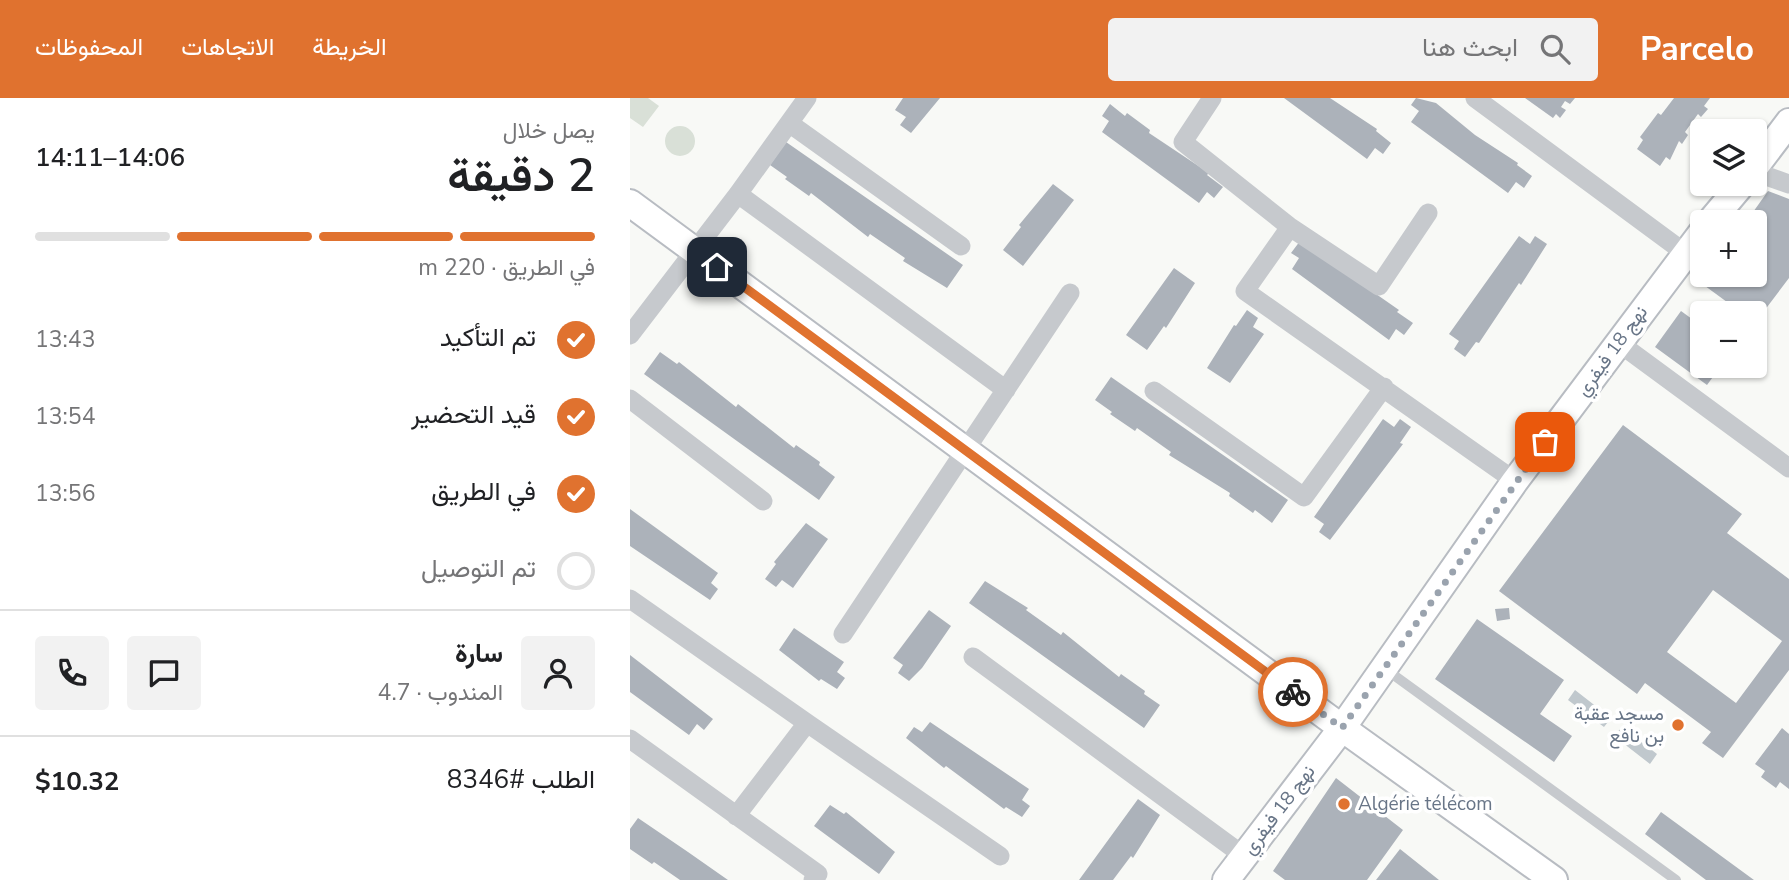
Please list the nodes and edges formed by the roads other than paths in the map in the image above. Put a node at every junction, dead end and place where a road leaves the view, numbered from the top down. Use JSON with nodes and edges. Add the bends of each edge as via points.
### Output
{"nodes":[{"id":1,"x":807,"y":98,"type":"edge"},
{"id":2,"x":1212,"y":98,"type":"edge"},
{"id":3,"x":1475,"y":98,"type":"edge"},
{"id":4,"x":1789,"y":122,"type":"edge"},
{"id":5,"x":789,"y":124,"type":"junction"},
{"id":6,"x":1767,"y":152,"type":"edge"},
{"id":7,"x":1767,"y":174,"type":"edge"},
{"id":8,"x":1789,"y":184,"type":"edge"},
{"id":9,"x":738,"y":194,"type":"junction"},
{"id":10,"x":1732,"y":196,"type":"edge"},
{"id":11,"x":630,"y":203,"type":"edge"},
{"id":12,"x":1720,"y":210,"type":"edge"},
{"id":13,"x":1428,"y":213,"type":"dead end"},
{"id":14,"x":1290,"y":227,"type":"junction"},
{"id":15,"x":961,"y":246,"type":"dead end"},
{"id":16,"x":1690,"y":247,"type":"edge"},
{"id":17,"x":694,"y":250,"type":"junction"},
{"id":18,"x":1685,"y":253,"type":"junction"},
{"id":19,"x":1070,"y":293,"type":"dead end"},
{"id":20,"x":630,"y":335,"type":"edge"},
{"id":21,"x":1619,"y":343,"type":"junction"},
{"id":22,"x":1384,"y":387,"type":"junction"},
{"id":23,"x":1006,"y":390,"type":"junction"},
{"id":24,"x":1154,"y":391,"type":"dead end"},
{"id":25,"x":630,"y":399,"type":"edge"},
{"id":26,"x":964,"y":450,"type":"junction"},
{"id":27,"x":1789,"y":468,"type":"edge"},
{"id":28,"x":1515,"y":481,"type":"junction"},
{"id":29,"x":763,"y":501,"type":"dead end"},
{"id":30,"x":630,"y":599,"type":"edge"},
{"id":31,"x":843,"y":634,"type":"dead end"},
{"id":32,"x":973,"y":657,"type":"dead end"},
{"id":33,"x":1383,"y":668,"type":"junction"},
{"id":34,"x":807,"y":723,"type":"junction"},
{"id":35,"x":1342,"y":728,"type":"junction"},
{"id":36,"x":630,"y":739,"type":"edge"},
{"id":37,"x":736,"y":816,"type":"junction"},
{"id":38,"x":1000,"y":856,"type":"dead end"},
{"id":39,"x":1244,"y":856,"type":"junction"},
{"id":40,"x":813,"y":880,"type":"edge"},
{"id":41,"x":1226,"y":880,"type":"edge"},
{"id":42,"x":1554,"y":880,"type":"edge"},
{"id":43,"x":1676,"y":880,"type":"edge"}],
"edges":[{"from":1,"to":5,"type":"street"},
{"from":2,"to":14,"type":"street","via":[[1183,142]]},
{"from":3,"to":18,"type":"street"},
{"from":4,"to":6,"type":"main road"},
{"from":5,"to":9,"type":"street"},
{"from":5,"to":15,"type":"street"},
{"from":7,"to":8,"type":"street"},
{"from":9,"to":17,"type":"street"},
{"from":9,"to":23,"type":"street"},
{"from":10,"to":12,"type":"main road"},
{"from":11,"to":17,"type":"main road"},
{"from":13,"to":14,"type":"street","via":[[1379,286]]},
{"from":14,"to":22,"type":"street","via":[[1245,291]]},
{"from":16,"to":18,"type":"main road","name":"نهج 18 فيفري"},
{"from":17,"to":20,"type":"street"},
{"from":17,"to":26,"type":"main road"},
{"from":18,"to":21,"type":"main road","name":"نهج 18 فيفري"},
{"from":19,"to":23,"type":"street"},
{"from":21,"to":27,"type":"street"},
{"from":21,"to":28,"type":"main road","name":"نهج 18 فيفري"},
{"from":22,"to":24,"type":"street","via":[[1304,497]]},
{"from":22,"to":28,"type":"street"},
{"from":23,"to":26,"type":"street"},
{"from":25,"to":29,"type":"street"},
{"from":26,"to":31,"type":"street"},
{"from":26,"to":35,"type":"main road"},
{"from":28,"to":33,"type":"main road","name":"نهج 18 فيفري"},
{"from":30,"to":34,"type":"street"},
{"from":32,"to":39,"type":"street"},
{"from":33,"to":35,"type":"main road","name":"نهج 18 فيفري"},
{"from":33,"to":43,"type":"lane"},
{"from":34,"to":37,"type":"street"},
{"from":34,"to":38,"type":"street"},
{"from":35,"to":39,"type":"main road","name":"نهج 18 فيفري"},
{"from":35,"to":42,"type":"main road"},
{"from":36,"to":37,"type":"street"},
{"from":37,"to":40,"type":"street","via":[[818,874]]},
{"from":39,"to":41,"type":"main road","name":"نهج 18 فيفري"}]}
